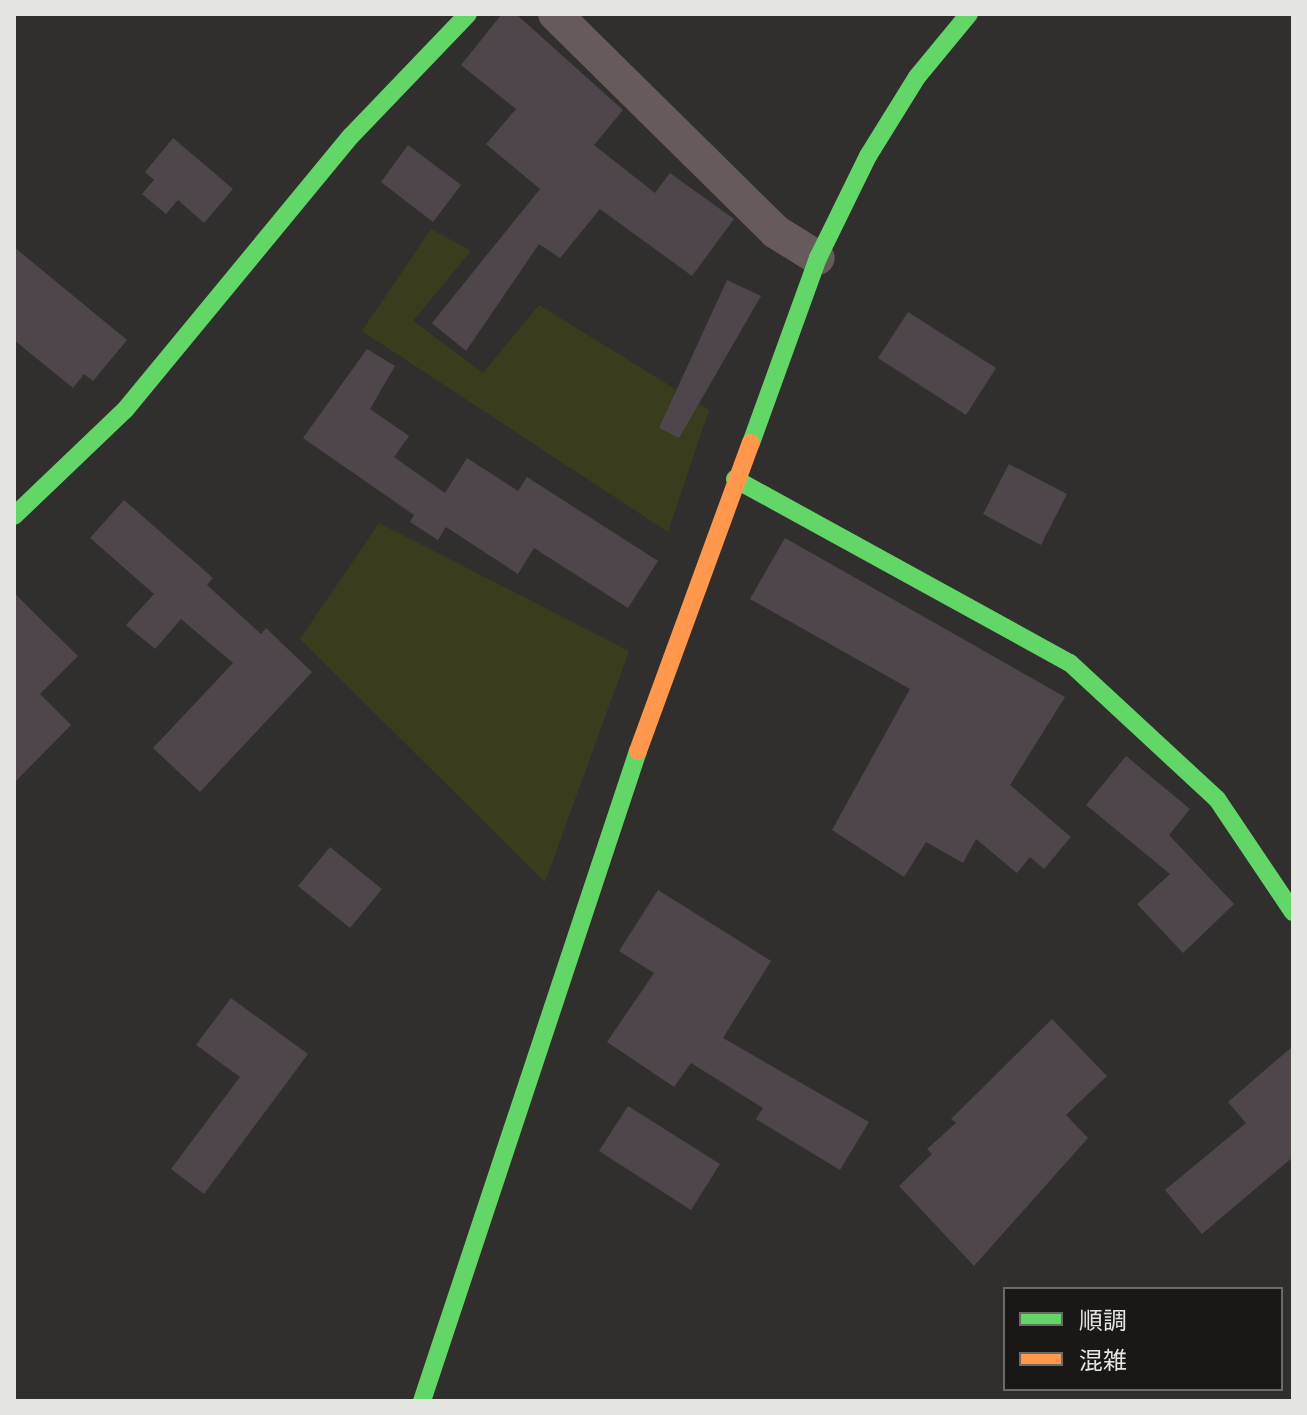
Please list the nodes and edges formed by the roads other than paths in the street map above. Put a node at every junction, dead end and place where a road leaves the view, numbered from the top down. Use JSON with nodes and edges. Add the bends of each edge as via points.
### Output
{"nodes":[{"id":1,"x":468,"y":14,"type":"edge"},
{"id":2,"x":555,"y":14,"type":"edge"},
{"id":3,"x":969,"y":14,"type":"edge"},
{"id":4,"x":818,"y":258,"type":"junction"},
{"id":5,"x":735,"y":479,"type":"junction"},
{"id":6,"x":14,"y":516,"type":"edge"},
{"id":7,"x":1293,"y":912,"type":"edge"},
{"id":8,"x":422,"y":1401,"type":"edge"}],
"edges":[{"from":1,"to":6,"type":"street","via":[[351,136],[125,410]]},
{"from":2,"to":4,"type":"street","via":[[776,232]]},
{"from":3,"to":4,"type":"street","via":[[917,77],[868,156]]},
{"from":4,"to":5,"type":"street"},
{"from":5,"to":7,"type":"street","via":[[1070,663],[1217,799]]},
{"from":5,"to":8,"type":"street"}]}
